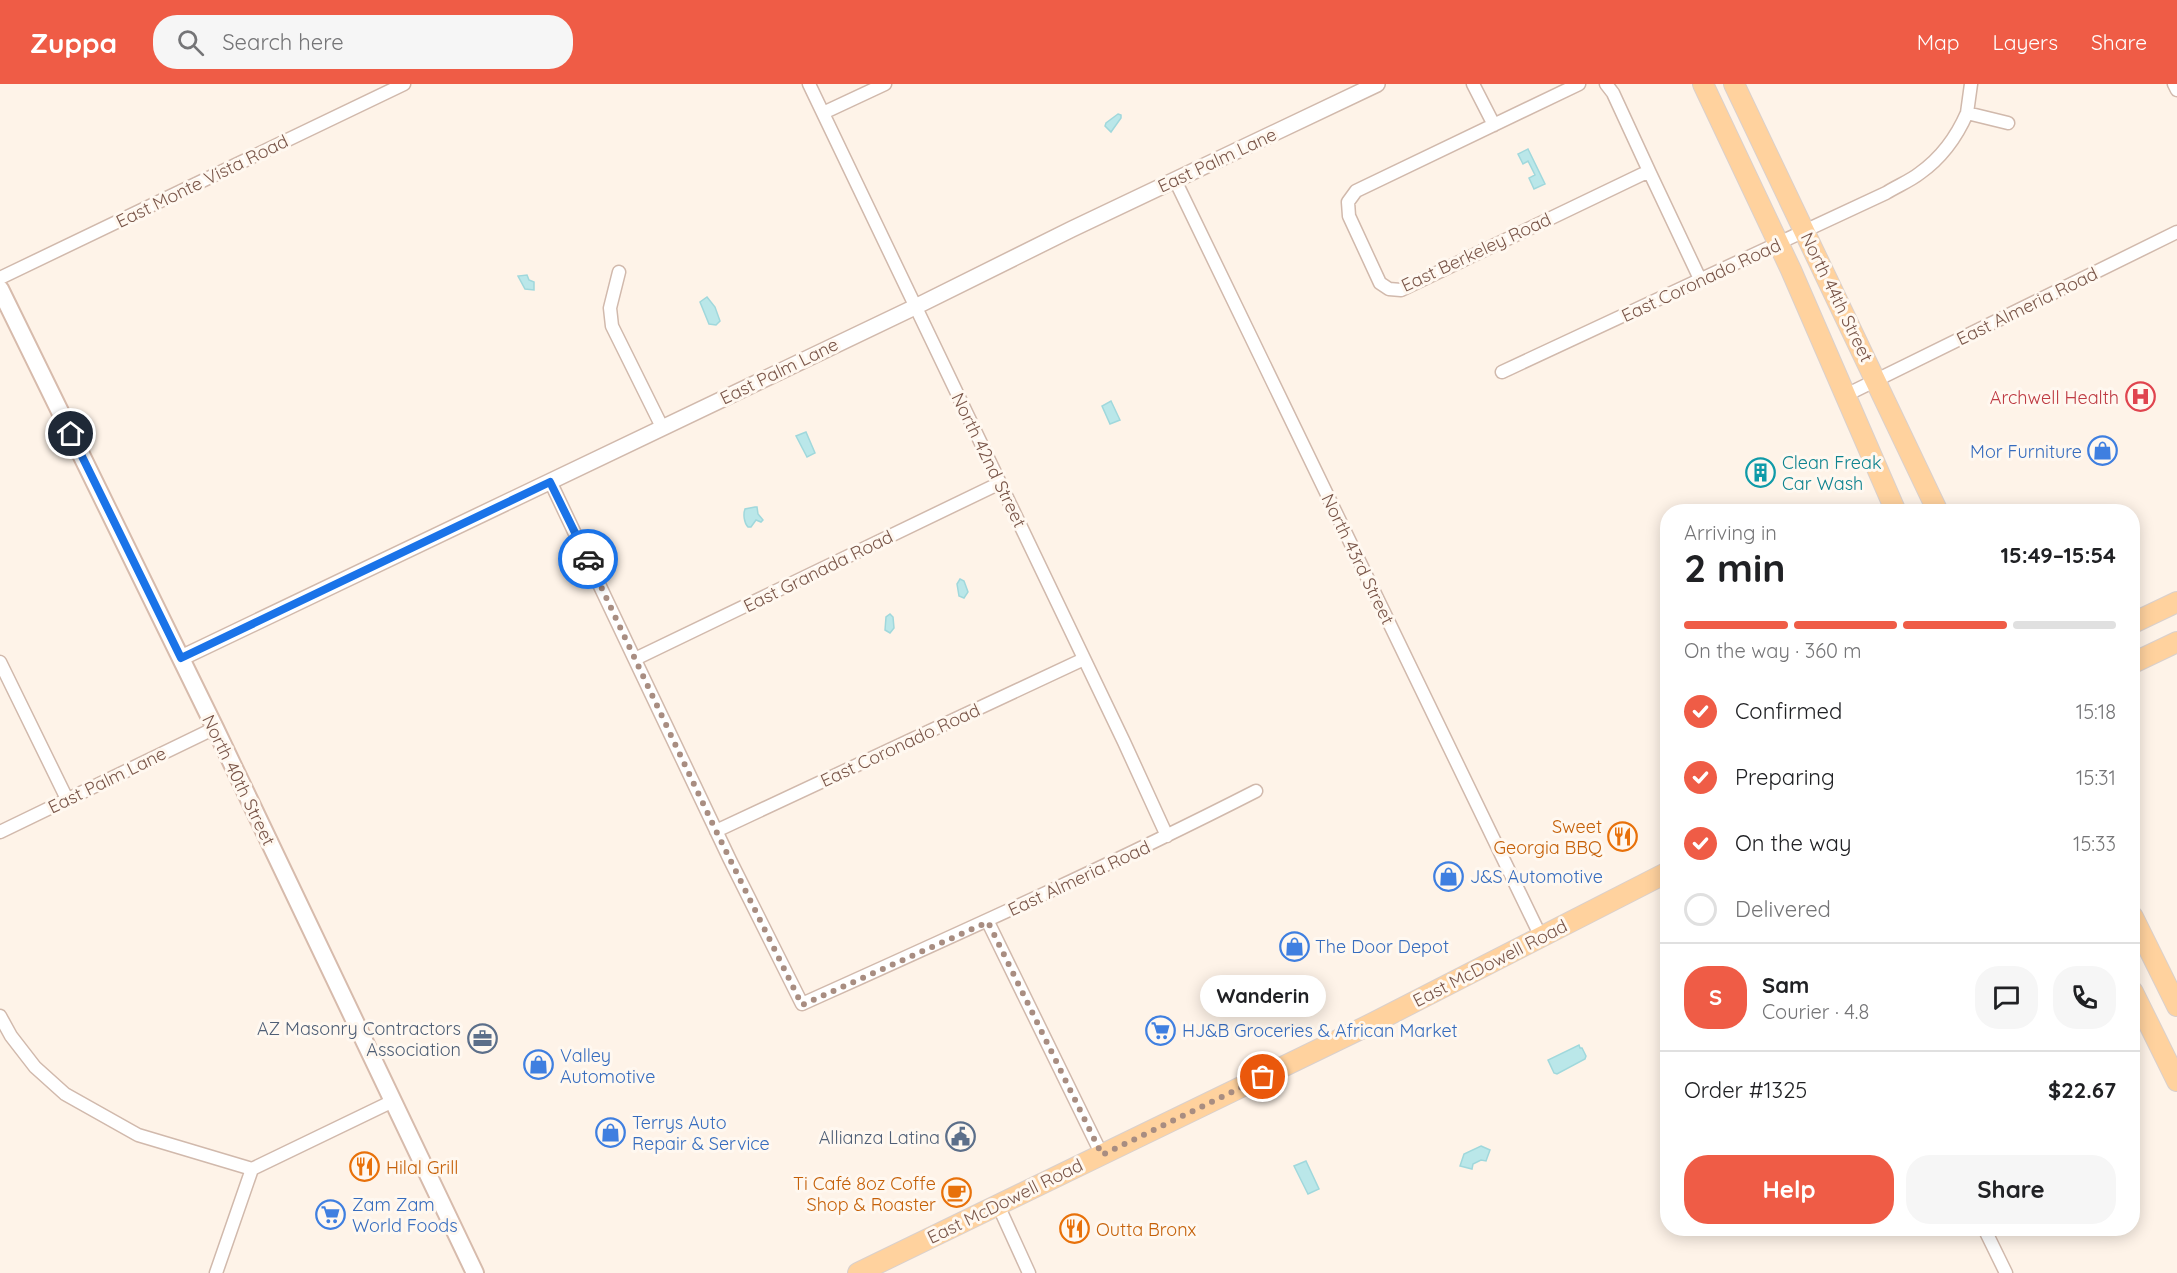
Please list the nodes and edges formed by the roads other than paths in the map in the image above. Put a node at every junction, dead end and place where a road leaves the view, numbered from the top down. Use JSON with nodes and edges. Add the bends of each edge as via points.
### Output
{"nodes":[{"id":1,"x":404,"y":84,"type":"edge"},
{"id":2,"x":809,"y":84,"type":"edge"},
{"id":3,"x":885,"y":84,"type":"edge"},
{"id":4,"x":1377,"y":84,"type":"edge"},
{"id":5,"x":1473,"y":84,"type":"edge"},
{"id":6,"x":1579,"y":84,"type":"edge"},
{"id":7,"x":1606,"y":84,"type":"edge"},
{"id":8,"x":1702,"y":84,"type":"edge"},
{"id":9,"x":1734,"y":84,"type":"edge"},
{"id":10,"x":1971,"y":84,"type":"edge"},
{"id":11,"x":2174,"y":84,"type":"edge"},
{"id":12,"x":2177,"y":90,"type":"edge"},
{"id":13,"x":823,"y":113,"type":"junction"},
{"id":14,"x":1967,"y":113,"type":"junction"},
{"id":15,"x":2008,"y":123,"type":"dead end"},
{"id":16,"x":1494,"y":125,"type":"junction"},
{"id":17,"x":1649,"y":171,"type":"junction"},
{"id":18,"x":1175,"y":180,"type":"junction"},
{"id":19,"x":1805,"y":232,"type":"junction"},
{"id":20,"x":2177,"y":232,"type":"edge"},
{"id":21,"x":1779,"y":244,"type":"junction"},
{"id":22,"x":619,"y":272,"type":"dead end"},
{"id":23,"x":0,"y":278,"type":"edge"},
{"id":24,"x":1700,"y":279,"type":"junction"},
{"id":25,"x":0,"y":289,"type":"edge"},
{"id":26,"x":915,"y":307,"type":"junction"},
{"id":27,"x":1502,"y":372,"type":"dead end"},
{"id":28,"x":1876,"y":379,"type":"junction"},
{"id":29,"x":1846,"y":395,"type":"junction"},
{"id":30,"x":662,"y":427,"type":"junction"},
{"id":31,"x":550,"y":482,"type":"junction"},
{"id":32,"x":1000,"y":483,"type":"junction"},
{"id":33,"x":1893,"y":504,"type":"edge"},
{"id":34,"x":1934,"y":504,"type":"edge"},
{"id":35,"x":2177,"y":602,"type":"edge"},
{"id":36,"x":2140,"y":620,"type":"edge"},
{"id":37,"x":2177,"y":642,"type":"edge"},
{"id":38,"x":181,"y":658,"type":"junction"},
{"id":39,"x":1084,"y":658,"type":"junction"},
{"id":40,"x":635,"y":659,"type":"junction"},
{"id":41,"x":2140,"y":660,"type":"edge"},
{"id":42,"x":0,"y":662,"type":"edge"},
{"id":43,"x":215,"y":728,"type":"junction"},
{"id":44,"x":1256,"y":791,"type":"dead end"},
{"id":45,"x":66,"y":799,"type":"junction"},
{"id":46,"x":716,"y":831,"type":"junction"},
{"id":47,"x":0,"y":832,"type":"edge"},
{"id":48,"x":1167,"y":836,"type":"junction"},
{"id":49,"x":1660,"y":876,"type":"edge"},
{"id":50,"x":988,"y":922,"type":"junction"},
{"id":51,"x":2140,"y":931,"type":"edge"},
{"id":52,"x":1541,"y":937,"type":"junction"},
{"id":53,"x":2140,"y":1006,"type":"edge"},
{"id":54,"x":2177,"y":1006,"type":"edge"},
{"id":55,"x":0,"y":1016,"type":"edge"},
{"id":56,"x":2177,"y":1081,"type":"edge"},
{"id":57,"x":393,"y":1101,"type":"junction"},
{"id":58,"x":1102,"y":1155,"type":"junction"},
{"id":59,"x":252,"y":1169,"type":"junction"},
{"id":60,"x":998,"y":1205,"type":"junction"},
{"id":61,"x":1988,"y":1236,"type":"edge"},
{"id":62,"x":216,"y":1273,"type":"edge"},
{"id":63,"x":475,"y":1273,"type":"edge"},
{"id":64,"x":858,"y":1273,"type":"edge"},
{"id":65,"x":1029,"y":1273,"type":"edge"},
{"id":66,"x":2006,"y":1273,"type":"edge"}],
"edges":[{"from":1,"to":23,"type":"street","name":"East Monte Vista Road"},
{"from":2,"to":13,"type":"street","name":"North 42nd Street"},
{"from":3,"to":13,"type":"street"},
{"from":4,"to":18,"type":"street","name":"East Palm Lane"},
{"from":5,"to":16,"type":"street"},
{"from":6,"to":16,"type":"street","name":"East Berkeley Road"},
{"from":7,"to":17,"type":"street"},
{"from":8,"to":21,"type":"main road","name":"North 44th Street"},
{"from":9,"to":19,"type":"main road","name":"North 44th Street"},
{"from":10,"to":14,"type":"street"},
{"from":11,"to":12,"type":"street"},
{"from":13,"to":26,"type":"street","name":"North 42nd Street"},
{"from":14,"to":15,"type":"street"},
{"from":14,"to":19,"type":"street","name":"East Coronado Road","via":[[1947,147],[1920,173]]},
{"from":16,"to":17,"type":"street","name":"East Berkeley Road","via":[[1356,191],[1348,202],[1349,216],[1362,245],[1380,283],[1389,290],[1401,290]]},
{"from":17,"to":24,"type":"street"},
{"from":18,"to":26,"type":"street","name":"East Palm Lane"},
{"from":18,"to":52,"type":"street","name":"North 43rd Street"},
{"from":19,"to":21,"type":"street","name":"East Coronado Road"},
{"from":19,"to":28,"type":"main road","name":"North 44th Street"},
{"from":20,"to":28,"type":"street","name":"East Almeria Road"},
{"from":21,"to":24,"type":"street","name":"East Coronado Road"},
{"from":21,"to":29,"type":"main road","name":"North 44th Street"},
{"from":22,"to":30,"type":"street","via":[[610,308],[612,326]]},
{"from":24,"to":27,"type":"street","name":"East Coronado Road"},
{"from":25,"to":38,"type":"main road","name":"North 40th Street"},
{"from":26,"to":30,"type":"street","name":"East Palm Lane"},
{"from":26,"to":32,"type":"street","name":"North 42nd Street"},
{"from":28,"to":29,"type":"street","name":"East Almeria Road"},
{"from":28,"to":34,"type":"main road","name":"North 44th Street"},
{"from":29,"to":33,"type":"main road","name":"North 44th Street"},
{"from":30,"to":31,"type":"street","name":"East Palm Lane"},
{"from":31,"to":38,"type":"street","name":"East Palm Lane"},
{"from":31,"to":40,"type":"street"},
{"from":32,"to":39,"type":"street","name":"North 42nd Street"},
{"from":32,"to":40,"type":"street","name":"East Granada Road"},
{"from":35,"to":36,"type":"main road"},
{"from":37,"to":41,"type":"main road"},
{"from":38,"to":43,"type":"main road","name":"North 40th Street"},
{"from":39,"to":46,"type":"street","name":"East Coronado Road"},
{"from":39,"to":48,"type":"street","name":"North 42nd Street"},
{"from":40,"to":46,"type":"street"},
{"from":42,"to":45,"type":"street"},
{"from":43,"to":45,"type":"street","name":"East Palm Lane"},
{"from":43,"to":57,"type":"main road","name":"North 40th Street"},
{"from":44,"to":48,"type":"street","name":"East Almeria Road"},
{"from":45,"to":47,"type":"street","name":"East Palm Lane"},
{"from":46,"to":50,"type":"street","name":"East Almeria Road","via":[[802,1005]]},
{"from":48,"to":50,"type":"street","name":"East Almeria Road"},
{"from":49,"to":52,"type":"main road","name":"East McDowell Road"},
{"from":50,"to":58,"type":"street"},
{"from":51,"to":54,"type":"main road"},
{"from":52,"to":58,"type":"main road","name":"East McDowell Road"},
{"from":53,"to":56,"type":"main road"},
{"from":55,"to":59,"type":"street","via":[[34,1067],[65,1094],[138,1135]]},
{"from":57,"to":59,"type":"street"},
{"from":57,"to":63,"type":"main road","name":"North 40th Street"},
{"from":58,"to":60,"type":"main road","name":"East McDowell Road"},
{"from":59,"to":62,"type":"street"},
{"from":60,"to":64,"type":"main road","name":"East McDowell Road"},
{"from":60,"to":65,"type":"street"},
{"from":61,"to":66,"type":"street"}]}
